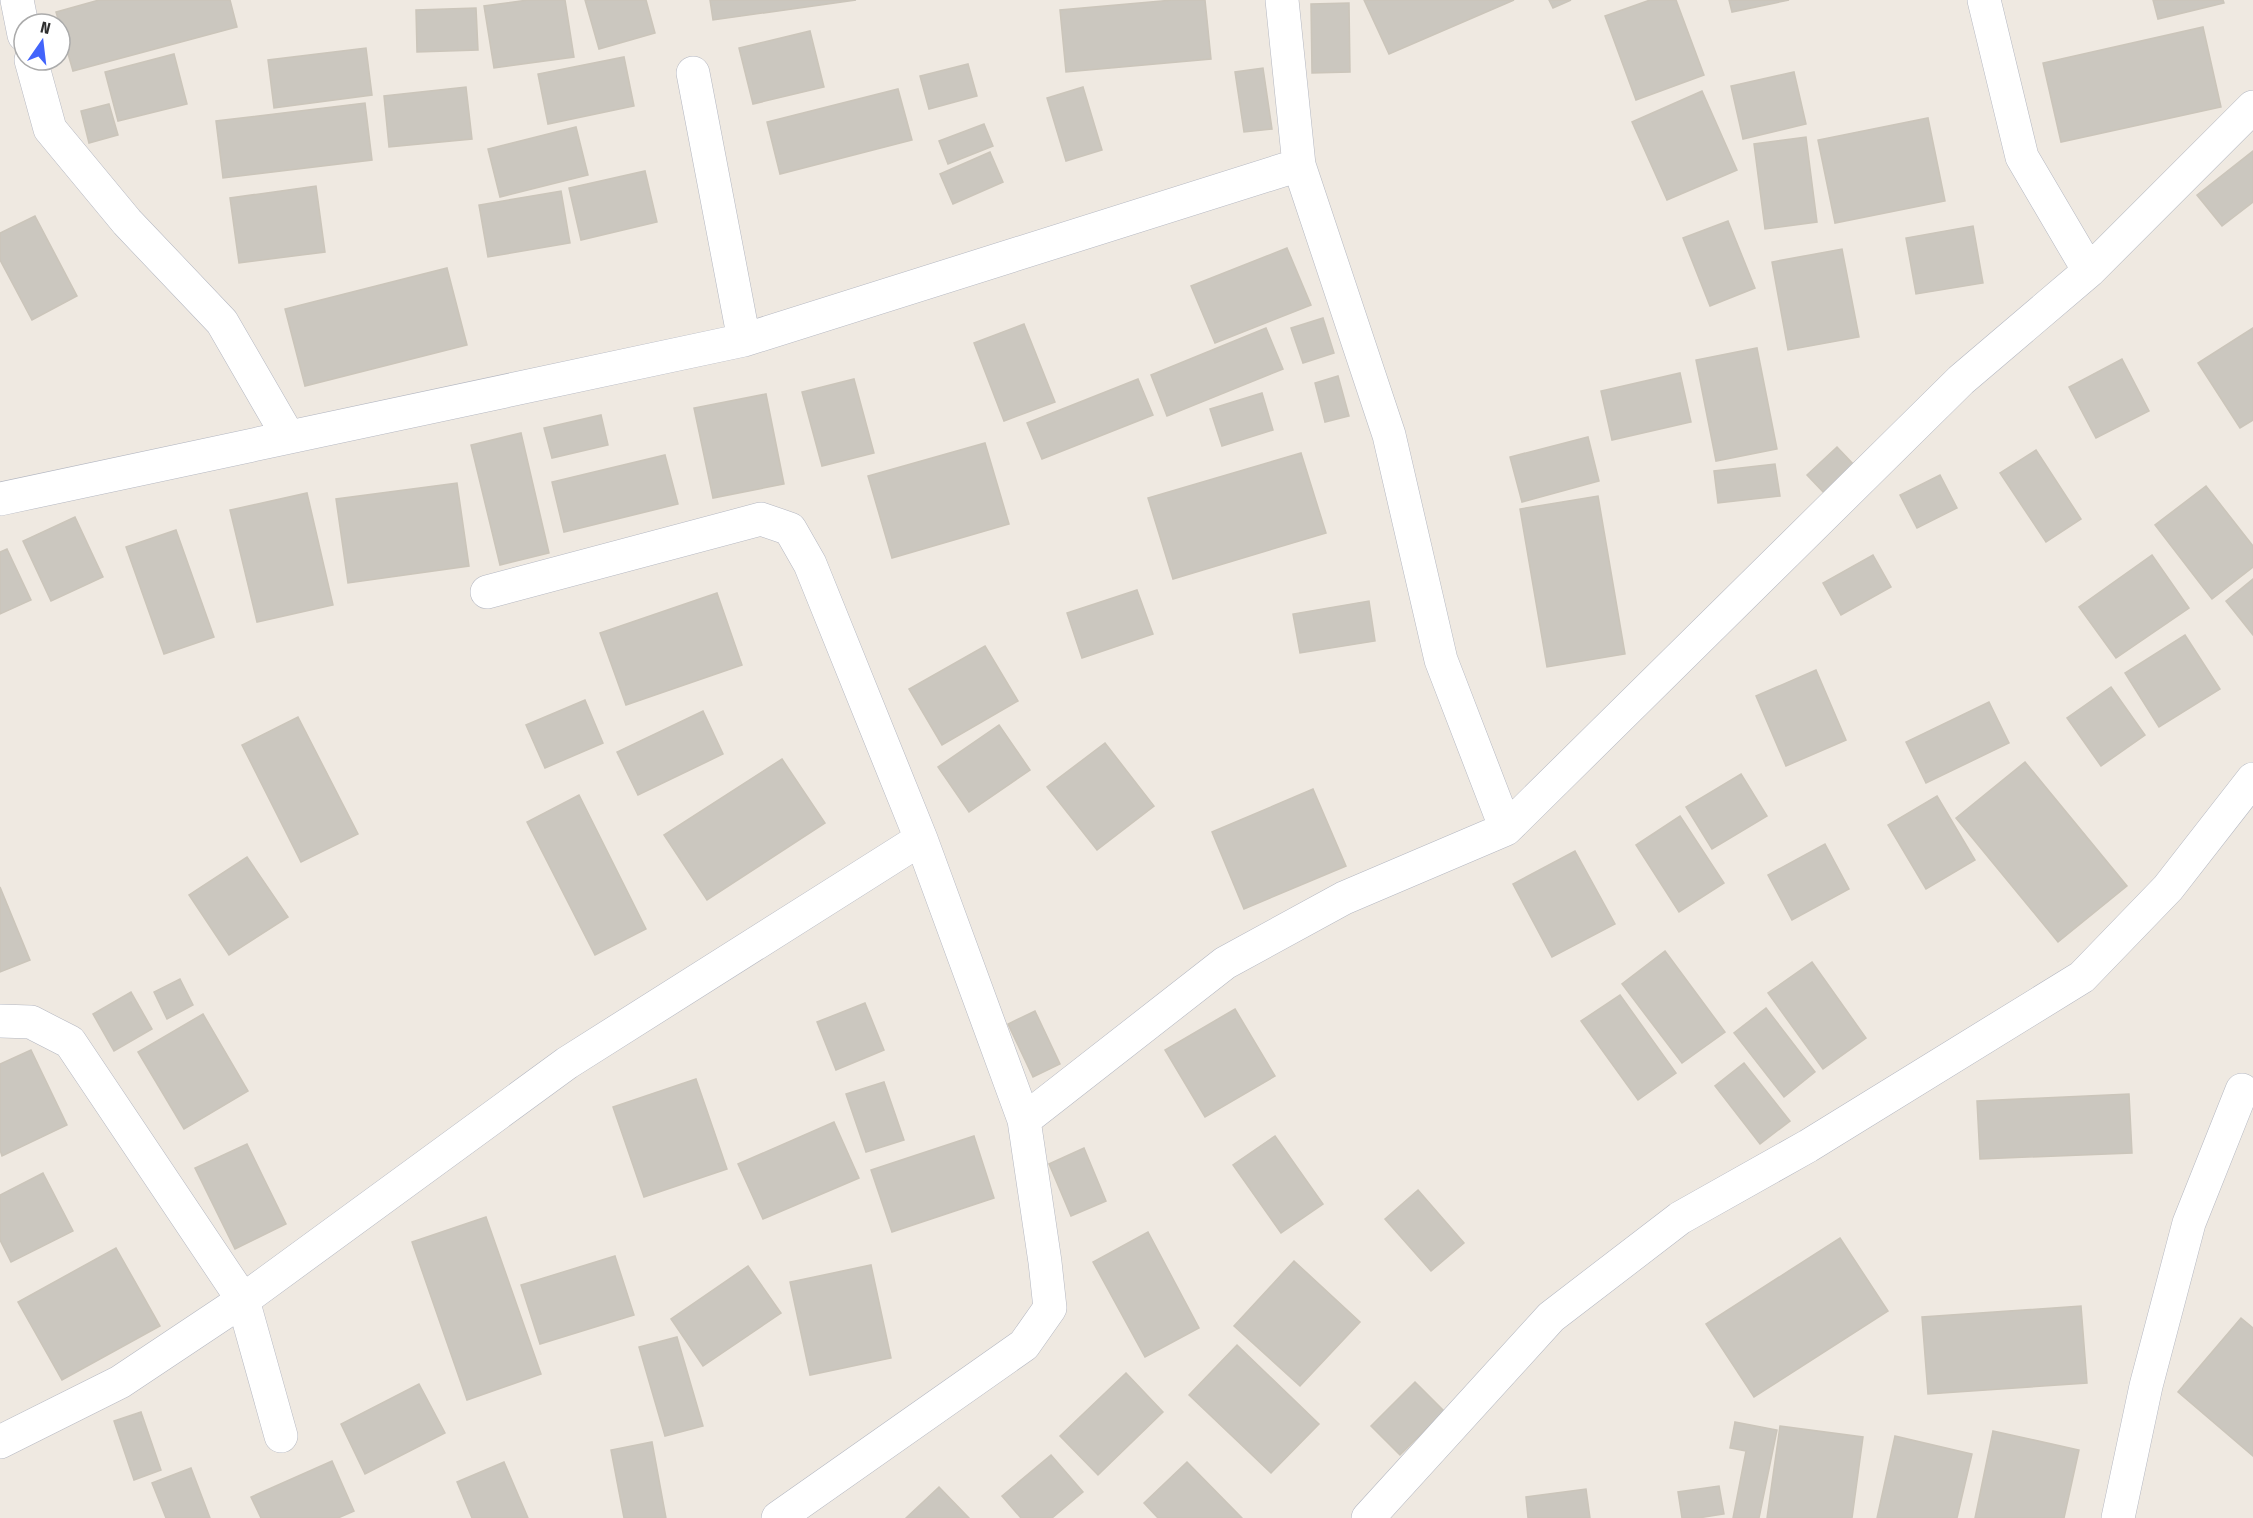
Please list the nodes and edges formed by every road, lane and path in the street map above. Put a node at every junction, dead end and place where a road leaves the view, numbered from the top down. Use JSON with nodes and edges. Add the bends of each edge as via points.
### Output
{"nodes":[{"id":1,"x":1282,"y":0,"type":"edge"},
{"id":2,"x":1984,"y":0,"type":"edge"},
{"id":3,"x":34,"y":72,"type":"edge"},
{"id":4,"x":693,"y":73,"type":"dead end"},
{"id":5,"x":2253,"y":107,"type":"edge"},
{"id":6,"x":1299,"y":165,"type":"junction"},
{"id":7,"x":2089,"y":271,"type":"junction"},
{"id":8,"x":744,"y":340,"type":"junction"},
{"id":9,"x":288,"y":436,"type":"junction"},
{"id":10,"x":0,"y":499,"type":"edge"},
{"id":11,"x":487,"y":592,"type":"dead end"},
{"id":12,"x":2253,"y":779,"type":"edge"},
{"id":13,"x":1506,"y":829,"type":"junction"},
{"id":14,"x":921,"y":839,"type":"junction"},
{"id":15,"x":0,"y":1021,"type":"edge"},
{"id":16,"x":2242,"y":1090,"type":"dead end"},
{"id":17,"x":1024,"y":1120,"type":"junction"},
{"id":18,"x":243,"y":1300,"type":"junction"},
{"id":19,"x":281,"y":1436,"type":"dead end"},
{"id":20,"x":0,"y":1442,"type":"edge"},
{"id":21,"x":1378,"y":1515,"type":"edge"},
{"id":22,"x":778,"y":1518,"type":"edge"},
{"id":23,"x":2118,"y":1518,"type":"edge"}],
"edges":[{"from":1,"to":6,"type":"street"},
{"from":2,"to":7,"type":"street","via":[[2022,157]]},
{"from":3,"to":9,"type":"street","via":[[50,129],[127,222],[222,322]]},
{"from":4,"to":8,"type":"street"},
{"from":5,"to":7,"type":"street"},
{"from":6,"to":8,"type":"street"},
{"from":6,"to":13,"type":"street","via":[[1389,435],[1441,660]]},
{"from":7,"to":13,"type":"street","via":[[1961,380]]},
{"from":8,"to":9,"type":"street"},
{"from":9,"to":10,"type":"street"},
{"from":11,"to":14,"type":"street","via":[[761,519],[790,530],[810,564]]},
{"from":12,"to":21,"type":"street","via":[[2168,888],[2082,977],[1808,1146],[1680,1218],[1551,1317]]},
{"from":13,"to":17,"type":"street","via":[[1344,898],[1225,963]]},
{"from":14,"to":17,"type":"street"},
{"from":14,"to":18,"type":"street","via":[[567,1064]]},
{"from":15,"to":18,"type":"street","via":[[32,1022],[70,1042]]},
{"from":16,"to":23,"type":"street","via":[[2189,1222],[2146,1386]]},
{"from":17,"to":22,"type":"street","via":[[1050,1308],[1024,1345]]},
{"from":18,"to":19,"type":"street"},
{"from":18,"to":20,"type":"street","via":[[120,1382]]}]}
